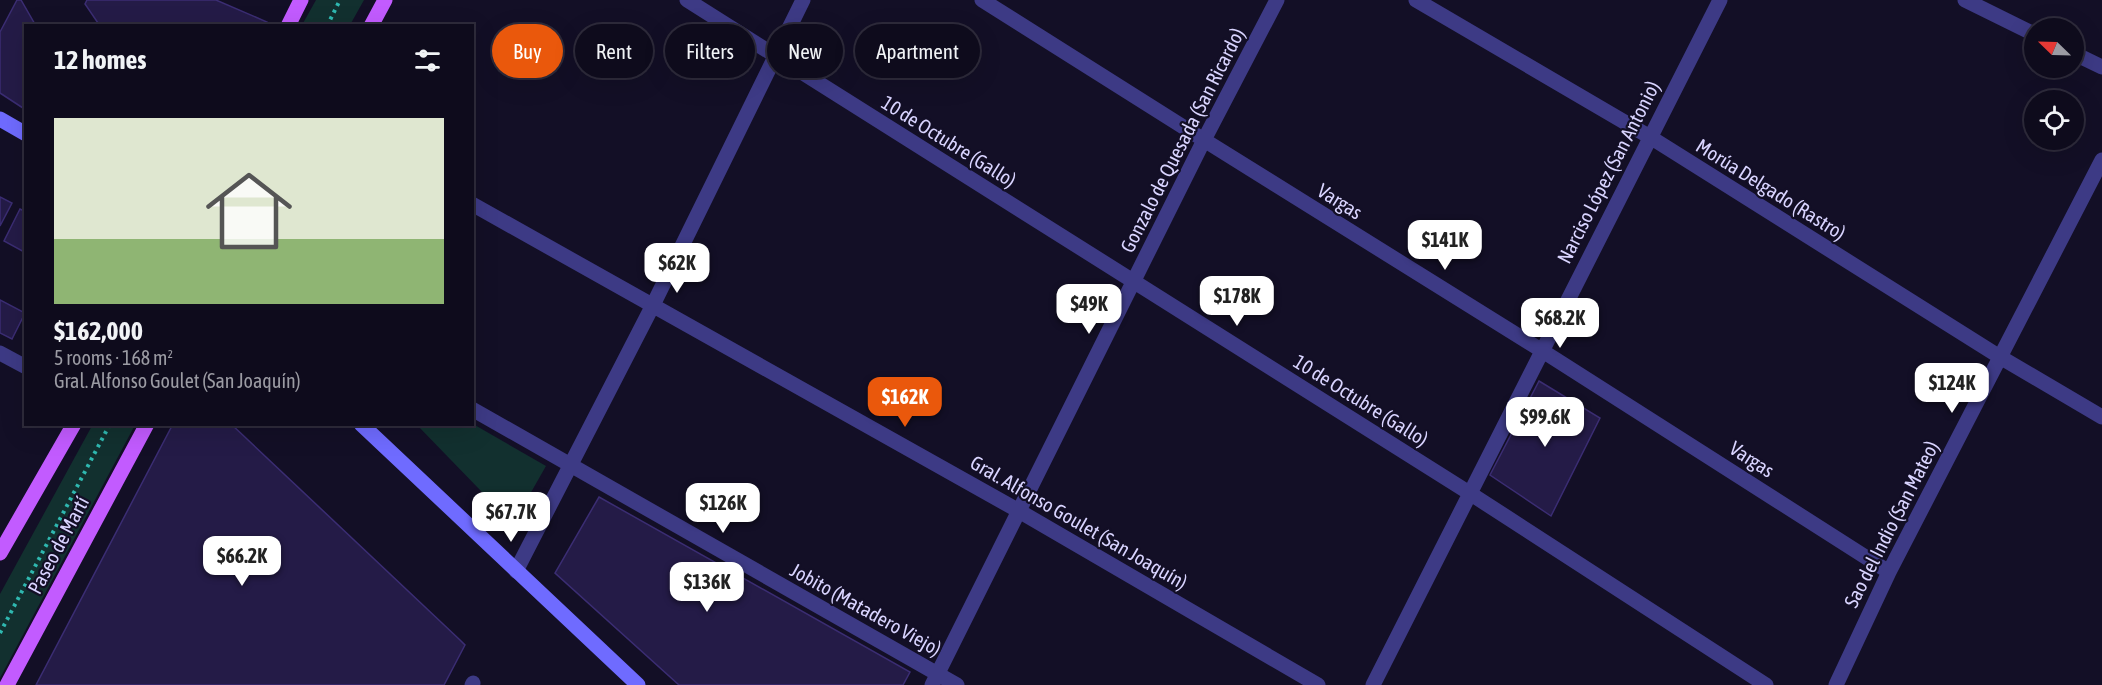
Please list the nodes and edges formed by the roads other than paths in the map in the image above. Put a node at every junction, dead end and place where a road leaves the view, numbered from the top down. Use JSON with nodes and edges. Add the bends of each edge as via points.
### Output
{"nodes":[{"id":1,"x":301,"y":0,"type":"edge"},
{"id":2,"x":385,"y":0,"type":"edge"},
{"id":3,"x":687,"y":0,"type":"edge"},
{"id":4,"x":803,"y":0,"type":"edge"},
{"id":5,"x":982,"y":0,"type":"edge"},
{"id":6,"x":1277,"y":0,"type":"edge"},
{"id":7,"x":1416,"y":0,"type":"edge"},
{"id":8,"x":1720,"y":0,"type":"edge"},
{"id":9,"x":1965,"y":0,"type":"edge"},
{"id":10,"x":289,"y":24,"type":"edge"},
{"id":11,"x":372,"y":24,"type":"edge"},
{"id":12,"x":791,"y":24,"type":"edge"},
{"id":13,"x":2024,"y":29,"type":"edge"},
{"id":14,"x":767,"y":52,"type":"edge"},
{"id":15,"x":2084,"y":58,"type":"edge"},
{"id":16,"x":2102,"y":67,"type":"edge"},
{"id":17,"x":767,"y":73,"type":"edge"},
{"id":18,"x":809,"y":78,"type":"edge"},
{"id":19,"x":0,"y":119,"type":"edge"},
{"id":20,"x":24,"y":133,"type":"edge"},
{"id":21,"x":1650,"y":137,"type":"junction"},
{"id":22,"x":1204,"y":141,"type":"junction"},
{"id":23,"x":2102,"y":160,"type":"edge"},
{"id":24,"x":474,"y":205,"type":"edge"},
{"id":25,"x":1134,"y":281,"type":"junction"},
{"id":26,"x":653,"y":305,"type":"junction"},
{"id":27,"x":1541,"y":350,"type":"junction"},
{"id":28,"x":0,"y":353,"type":"edge"},
{"id":29,"x":2000,"y":357,"type":"junction"},
{"id":30,"x":24,"y":366,"type":"edge"},
{"id":31,"x":474,"y":411,"type":"edge"},
{"id":32,"x":2102,"y":417,"type":"edge"},
{"id":33,"x":73,"y":426,"type":"edge"},
{"id":34,"x":363,"y":426,"type":"edge"},
{"id":35,"x":140,"y":427,"type":"edge"},
{"id":36,"x":569,"y":466,"type":"junction"},
{"id":37,"x":1471,"y":494,"type":"junction"},
{"id":38,"x":1019,"y":511,"type":"junction"},
{"id":39,"x":0,"y":553,"type":"edge"},
{"id":40,"x":516,"y":571,"type":"junction"},
{"id":41,"x":1889,"y":572,"type":"junction"},
{"id":42,"x":934,"y":679,"type":"edge"},
{"id":43,"x":7,"y":685,"type":"edge"},
{"id":44,"x":638,"y":685,"type":"edge"},
{"id":45,"x":957,"y":685,"type":"edge"},
{"id":46,"x":1318,"y":685,"type":"edge"},
{"id":47,"x":1373,"y":685,"type":"edge"},
{"id":48,"x":1766,"y":685,"type":"edge"},
{"id":49,"x":1836,"y":685,"type":"edge"}],
"edges":[{"from":1,"to":10,"type":"main road"},
{"from":2,"to":11,"type":"main road"},
{"from":3,"to":14,"type":"street","name":"10 de Octubre (Gallo)"},
{"from":4,"to":12,"type":"street"},
{"from":5,"to":22,"type":"street","name":"Vargas"},
{"from":6,"to":22,"type":"street","name":"Gonzalo de Quesada (San Ricardo)"},
{"from":7,"to":21,"type":"street","name":"Morúa Delgado (Rastro)"},
{"from":8,"to":21,"type":"street","name":"Narciso López (San Antonio)"},
{"from":9,"to":13,"type":"street"},
{"from":15,"to":16,"type":"street"},
{"from":17,"to":26,"type":"street"},
{"from":18,"to":25,"type":"street","name":"10 de Octubre (Gallo)"},
{"from":19,"to":20,"type":"main road"},
{"from":21,"to":27,"type":"street","name":"Narciso López (San Antonio)"},
{"from":21,"to":29,"type":"street","name":"Morúa Delgado (Rastro)"},
{"from":22,"to":25,"type":"street","name":"Gonzalo de Quesada (San Ricardo)"},
{"from":22,"to":27,"type":"street","name":"Vargas"},
{"from":23,"to":29,"type":"street","name":"Sao del Indio (San Mateo)"},
{"from":24,"to":26,"type":"street","name":"Gral. Alfonso Goulet (San Joaquín)"},
{"from":25,"to":37,"type":"street","name":"10 de Octubre (Gallo)"},
{"from":25,"to":38,"type":"street","name":"Gonzalo de Quesada (San Ricardo)"},
{"from":26,"to":36,"type":"street"},
{"from":26,"to":38,"type":"street","name":"Gral. Alfonso Goulet (San Joaquín)"},
{"from":27,"to":37,"type":"street","name":"Narciso López (San Antonio)"},
{"from":27,"to":41,"type":"street","name":"Vargas"},
{"from":28,"to":30,"type":"street"},
{"from":29,"to":32,"type":"street","name":"Morúa Delgado (Rastro)"},
{"from":29,"to":41,"type":"street","name":"Sao del Indio (San Mateo)"},
{"from":31,"to":36,"type":"street","name":"Jobito (Matadero Viejo)"},
{"from":33,"to":39,"type":"main road"},
{"from":34,"to":40,"type":"main road"},
{"from":35,"to":43,"type":"main road","name":"Paseo de Martí"},
{"from":36,"to":40,"type":"street"},
{"from":36,"to":42,"type":"street","name":"Jobito (Matadero Viejo)"},
{"from":37,"to":47,"type":"street","name":"Narciso López (San Antonio)"},
{"from":37,"to":48,"type":"street","name":"10 de Octubre (Gallo)"},
{"from":38,"to":42,"type":"street","name":"Gonzalo de Quesada (San Ricardo)"},
{"from":38,"to":46,"type":"street","name":"Gral. Alfonso Goulet (San Joaquín)"},
{"from":40,"to":44,"type":"main road"},
{"from":41,"to":49,"type":"street","name":"Sao del Indio (San Mateo)"},
{"from":42,"to":45,"type":"street","name":"Jobito (Matadero Viejo)"}]}
